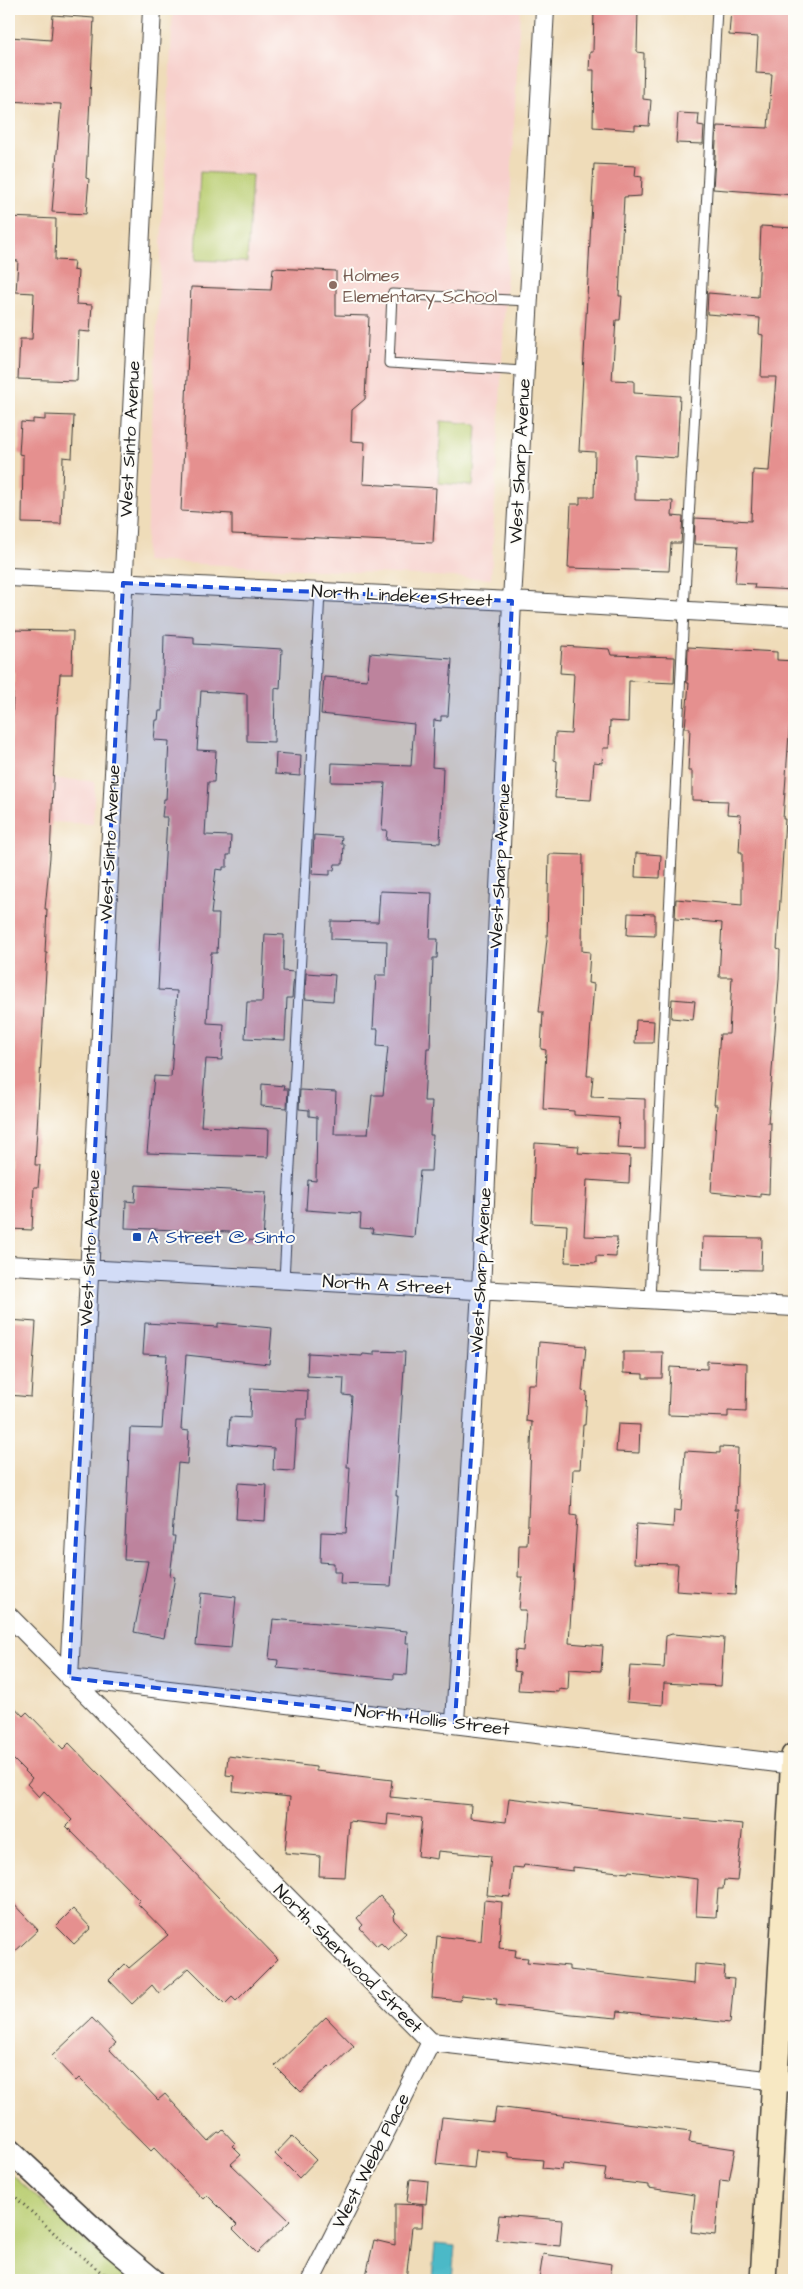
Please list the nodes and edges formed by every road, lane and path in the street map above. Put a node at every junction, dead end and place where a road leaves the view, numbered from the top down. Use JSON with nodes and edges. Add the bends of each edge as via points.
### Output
{"nodes":[{"id":1,"x":152,"y":9,"type":"edge"},
{"id":2,"x":545,"y":9,"type":"edge"},
{"id":3,"x":718,"y":9,"type":"edge"},
{"id":4,"x":529,"y":301,"type":"junction"},
{"id":5,"x":525,"y":371,"type":"junction"},
{"id":6,"x":9,"y":577,"type":"edge"},
{"id":7,"x":123,"y":583,"type":"junction"},
{"id":8,"x":320,"y":592,"type":"junction"},
{"id":9,"x":512,"y":601,"type":"junction"},
{"id":10,"x":684,"y":611,"type":"junction"},
{"id":11,"x":794,"y":618,"type":"edge"},
{"id":12,"x":9,"y":1265,"type":"edge"},
{"id":13,"x":88,"y":1270,"type":"junction"},
{"id":14,"x":284,"y":1280,"type":"junction"},
{"id":15,"x":481,"y":1290,"type":"junction"},
{"id":16,"x":650,"y":1299,"type":"junction"},
{"id":17,"x":794,"y":1307,"type":"edge"},
{"id":18,"x":9,"y":1616,"type":"edge"},
{"id":19,"x":68,"y":1678,"type":"junction"},
{"id":20,"x":455,"y":1722,"type":"junction"},
{"id":21,"x":794,"y":1756,"type":"edge"},
{"id":22,"x":794,"y":1764,"type":"edge"},
{"id":23,"x":431,"y":2042,"type":"junction"},
{"id":24,"x":785,"y":2082,"type":"edge"},
{"id":25,"x":9,"y":2150,"type":"edge"},
{"id":26,"x":9,"y":2191,"type":"edge"},
{"id":27,"x":111,"y":2280,"type":"edge"},
{"id":28,"x":154,"y":2280,"type":"edge"},
{"id":29,"x":311,"y":2280,"type":"edge"},
{"id":30,"x":763,"y":2280,"type":"edge"}],
"edges":[{"from":1,"to":7,"type":"street","name":"West Sinto Avenue"},
{"from":2,"to":4,"type":"street","name":"West Sharp Avenue"},
{"from":3,"to":10,"type":"lane"},
{"from":4,"to":5,"type":"street","name":"West Sharp Avenue"},
{"from":4,"to":5,"type":"lane","via":[[392,294],[389,362]]},
{"from":5,"to":9,"type":"street","name":"West Sharp Avenue"},
{"from":6,"to":7,"type":"street","name":"North Lindeke Street"},
{"from":7,"to":8,"type":"street","name":"North Lindeke Street"},
{"from":7,"to":13,"type":"street","name":"West Sinto Avenue"},
{"from":8,"to":9,"type":"street","name":"North Lindeke Street"},
{"from":8,"to":14,"type":"lane"},
{"from":9,"to":10,"type":"street","name":"North Lindeke Street"},
{"from":9,"to":15,"type":"street","name":"West Sharp Avenue"},
{"from":10,"to":11,"type":"street","name":"North Lindeke Street"},
{"from":10,"to":16,"type":"lane"},
{"from":12,"to":13,"type":"street","name":"North A Street"},
{"from":13,"to":14,"type":"street","name":"North A Street"},
{"from":13,"to":19,"type":"street","name":"West Sinto Avenue"},
{"from":14,"to":15,"type":"street","name":"North A Street"},
{"from":15,"to":16,"type":"street","name":"North A Street"},
{"from":15,"to":20,"type":"street","name":"West Sharp Avenue"},
{"from":16,"to":17,"type":"street","name":"North A Street"},
{"from":18,"to":19,"type":"street","name":"North Sherwood Street"},
{"from":19,"to":20,"type":"street","name":"North Hollis Street"},
{"from":19,"to":23,"type":"street","name":"North Sherwood Street"},
{"from":20,"to":22,"type":"street","name":"North Hollis Street"},
{"from":21,"to":22,"type":"main road"},
{"from":22,"to":24,"type":"main road"},
{"from":23,"to":24,"type":"street","name":"North Sherwood Street"},
{"from":23,"to":29,"type":"street","name":"West Webb Place"},
{"from":24,"to":30,"type":"main road"},
{"from":25,"to":28,"type":"street","via":[[110,2244]]},
{"from":26,"to":27,"type":"path"}]}
